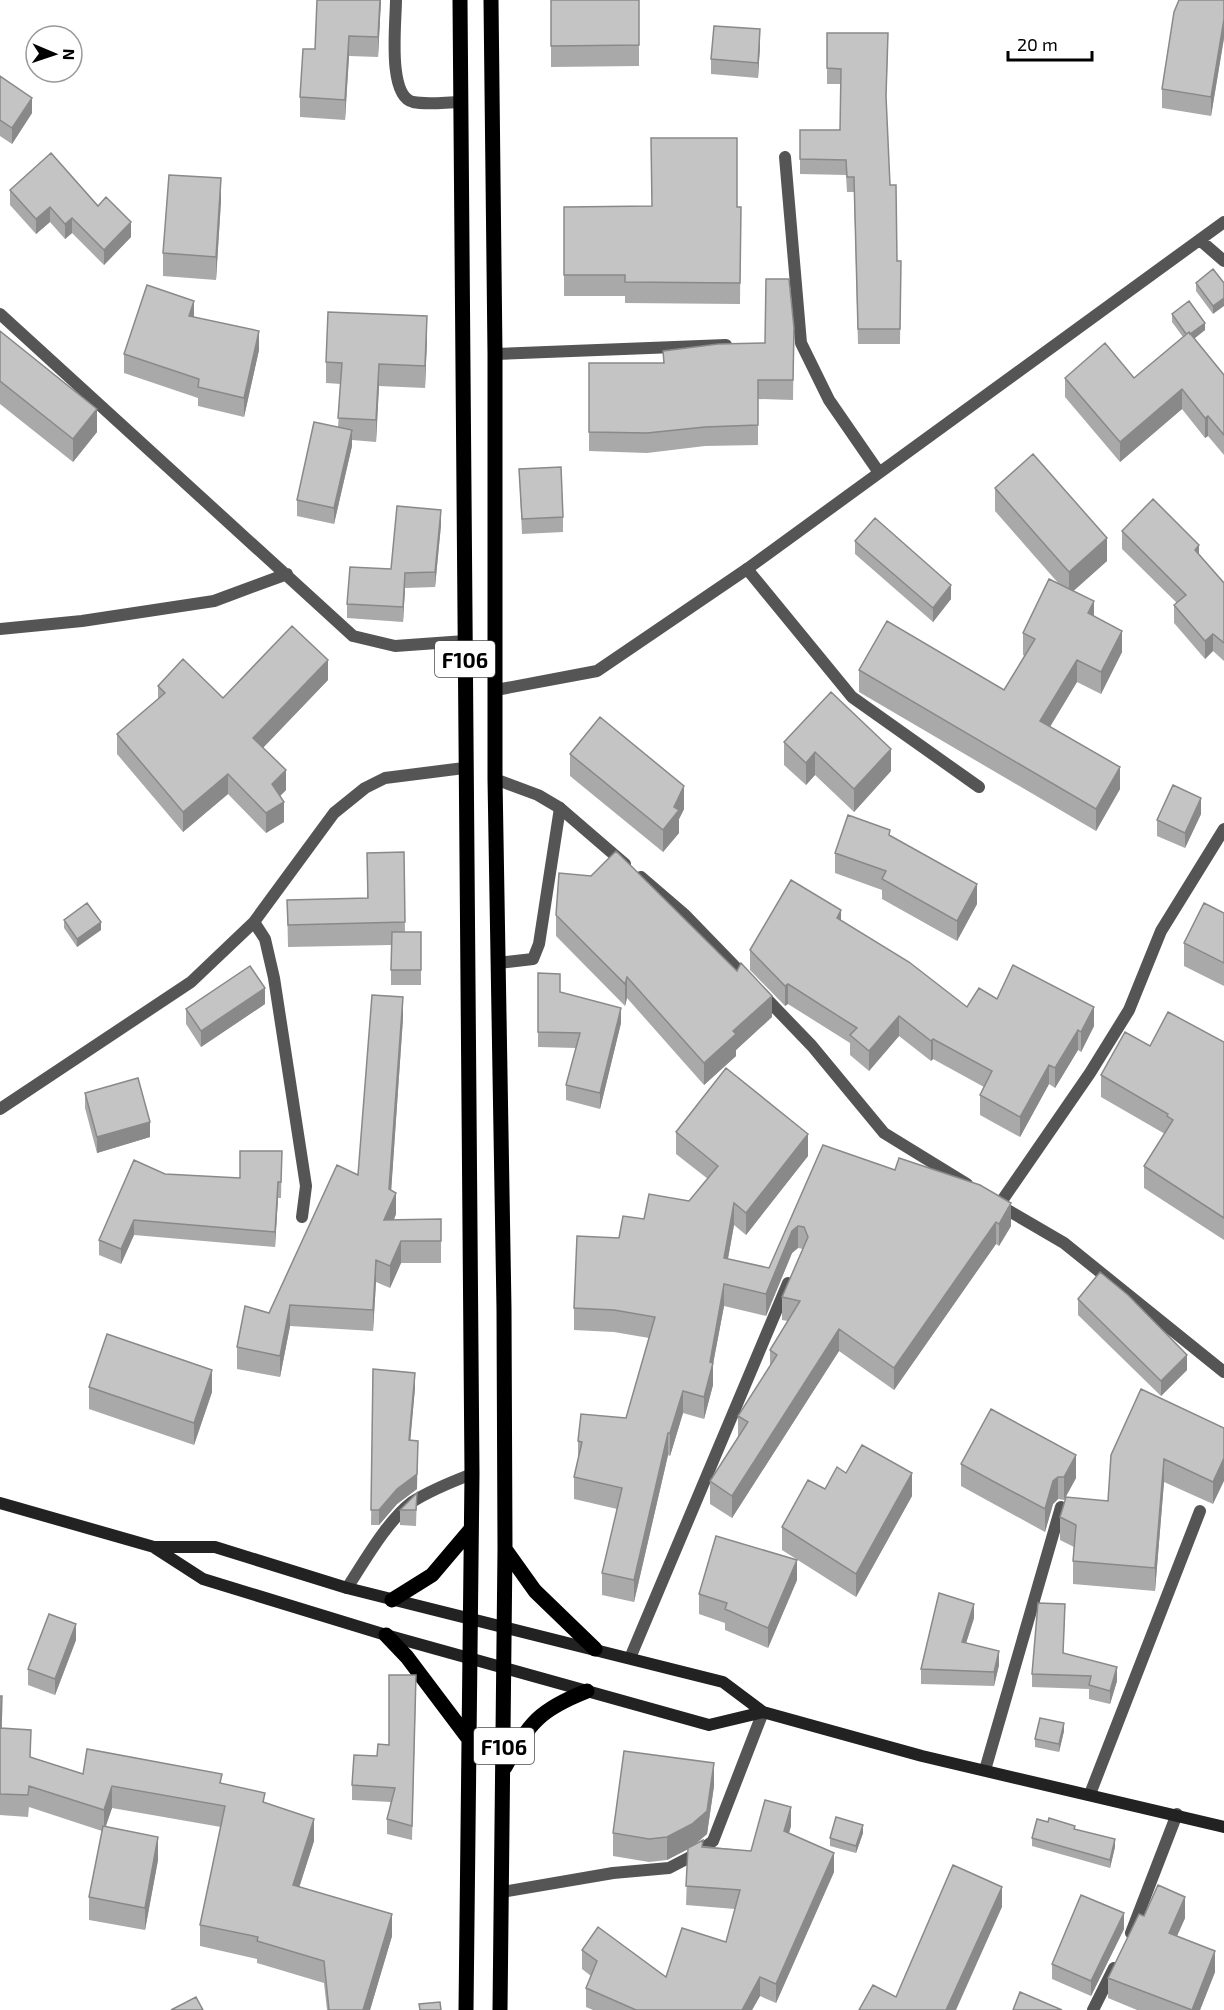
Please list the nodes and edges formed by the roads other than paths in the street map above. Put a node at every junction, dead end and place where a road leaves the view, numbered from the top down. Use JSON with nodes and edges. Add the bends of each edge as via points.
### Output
{"nodes":[{"id":1,"x":396,"y":0,"type":"edge"},
{"id":2,"x":460,"y":0,"type":"edge"},
{"id":3,"x":491,"y":0,"type":"edge"},
{"id":4,"x":461,"y":102,"type":"junction"},
{"id":5,"x":785,"y":157,"type":"dead end"},
{"id":6,"x":1224,"y":222,"type":"edge"},
{"id":7,"x":1201,"y":241,"type":"junction"},
{"id":8,"x":1224,"y":261,"type":"edge"},
{"id":9,"x":0,"y":314,"type":"edge"},
{"id":10,"x":739,"y":344,"type":"edge"},
{"id":11,"x":495,"y":354,"type":"junction"},
{"id":12,"x":879,"y":471,"type":"junction"},
{"id":13,"x":747,"y":569,"type":"junction"},
{"id":14,"x":287,"y":574,"type":"junction"},
{"id":15,"x":0,"y":629,"type":"edge"},
{"id":16,"x":465,"y":641,"type":"junction"},
{"id":17,"x":496,"y":690,"type":"junction"},
{"id":18,"x":464,"y":768,"type":"junction"},
{"id":19,"x":495,"y":779,"type":"junction"},
{"id":20,"x":979,"y":787,"type":"dead end"},
{"id":21,"x":560,"y":808,"type":"junction"},
{"id":22,"x":1224,"y":829,"type":"edge"},
{"id":23,"x":254,"y":922,"type":"junction"},
{"id":24,"x":498,"y":963,"type":"junction"},
{"id":25,"x":0,"y":1109,"type":"edge"},
{"id":26,"x":990,"y":1199,"type":"junction"},
{"id":27,"x":302,"y":1217,"type":"dead end"},
{"id":28,"x":795,"y":1266,"type":"edge"},
{"id":29,"x":1224,"y":1372,"type":"edge"},
{"id":30,"x":472,"y":1474,"type":"junction"},
{"id":31,"x":0,"y":1503,"type":"edge"},
{"id":32,"x":1061,"y":1508,"type":"edge"},
{"id":33,"x":1200,"y":1511,"type":"dead end"},
{"id":34,"x":471,"y":1529,"type":"junction"},
{"id":35,"x":154,"y":1547,"type":"junction"},
{"id":36,"x":506,"y":1550,"type":"junction"},
{"id":37,"x":347,"y":1588,"type":"junction"},
{"id":38,"x":392,"y":1600,"type":"junction"},
{"id":39,"x":470,"y":1620,"type":"junction"},
{"id":40,"x":505,"y":1628,"type":"junction"},
{"id":41,"x":386,"y":1635,"type":"junction"},
{"id":42,"x":595,"y":1649,"type":"junction"},
{"id":43,"x":630,"y":1658,"type":"junction"},
{"id":44,"x":468,"y":1659,"type":"junction"},
{"id":45,"x":505,"y":1669,"type":"junction"},
{"id":46,"x":587,"y":1691,"type":"junction"},
{"id":47,"x":763,"y":1712,"type":"junction"},
{"id":48,"x":468,"y":1738,"type":"junction"},
{"id":49,"x":503,"y":1769,"type":"junction"},
{"id":50,"x":985,"y":1770,"type":"junction"},
{"id":51,"x":1090,"y":1794,"type":"junction"},
{"id":52,"x":1177,"y":1814,"type":"junction"},
{"id":53,"x":1224,"y":1827,"type":"edge"},
{"id":54,"x":502,"y":1892,"type":"junction"},
{"id":55,"x":466,"y":2010,"type":"edge"},
{"id":56,"x":500,"y":2010,"type":"edge"},
{"id":57,"x":1093,"y":2010,"type":"edge"}],
"edges":[{"from":1,"to":4,"type":"street","via":[[396,78],[400,93],[412,102]]},
{"from":2,"to":4,"type":"main road","number":"F106"},
{"from":3,"to":11,"type":"main road","number":"F106"},
{"from":4,"to":16,"type":"main road","number":"F106"},
{"from":5,"to":12,"type":"street","via":[[801,343],[829,400]]},
{"from":6,"to":7,"type":"street"},
{"from":7,"to":8,"type":"street"},
{"from":7,"to":12,"type":"street"},
{"from":9,"to":14,"type":"street"},
{"from":10,"to":11,"type":"street"},
{"from":11,"to":17,"type":"main road","number":"F106"},
{"from":12,"to":13,"type":"street"},
{"from":13,"to":17,"type":"street","via":[[597,672]]},
{"from":13,"to":20,"type":"street","via":[[852,698]]},
{"from":14,"to":15,"type":"street","via":[[214,601]]},
{"from":14,"to":16,"type":"street","via":[[353,636],[395,646]]},
{"from":16,"to":18,"type":"main road","number":"F106"},
{"from":17,"to":19,"type":"main road","number":"F106"},
{"from":18,"to":23,"type":"street","via":[[385,778],[365,788],[334,813]]},
{"from":18,"to":30,"type":"main road","number":"F106"},
{"from":19,"to":21,"type":"street"},
{"from":19,"to":24,"type":"main road","number":"F106"},
{"from":21,"to":24,"type":"street","via":[[539,944],[532,959]]},
{"from":21,"to":26,"type":"street","via":[[684,914],[812,1046],[884,1133]]},
{"from":22,"to":26,"type":"street","via":[[1161,931],[1129,1010],[1090,1073]]},
{"from":23,"to":25,"type":"street","via":[[191,982]]},
{"from":23,"to":27,"type":"street","via":[[265,939],[276,990],[306,1186]]},
{"from":24,"to":36,"type":"main road","number":"F106"},
{"from":26,"to":29,"type":"street","via":[[1064,1243]]},
{"from":28,"to":43,"type":"street"},
{"from":30,"to":34,"type":"main road","number":"F106"},
{"from":30,"to":37,"type":"street","via":[[433,1489],[410,1504],[382,1532],[375,1549]]},
{"from":31,"to":35,"type":"main road"},
{"from":32,"to":50,"type":"street"},
{"from":33,"to":51,"type":"street"},
{"from":34,"to":38,"type":"main road","via":[[432,1575]]},
{"from":34,"to":39,"type":"main road","number":"F106"},
{"from":35,"to":37,"type":"main road","via":[[215,1547]]},
{"from":35,"to":41,"type":"main road","via":[[203,1579]]},
{"from":36,"to":40,"type":"main road","number":"F106"},
{"from":36,"to":42,"type":"main road","via":[[535,1591]]},
{"from":37,"to":38,"type":"main road"},
{"from":38,"to":39,"type":"main road"},
{"from":39,"to":40,"type":"main road"},
{"from":39,"to":44,"type":"main road","number":"F106"},
{"from":40,"to":42,"type":"main road"},
{"from":40,"to":45,"type":"main road","number":"F106"},
{"from":41,"to":44,"type":"main road"},
{"from":41,"to":48,"type":"main road"},
{"from":42,"to":43,"type":"main road"},
{"from":43,"to":47,"type":"main road","via":[[723,1682]]},
{"from":44,"to":45,"type":"main road"},
{"from":44,"to":48,"type":"main road","number":"F106"},
{"from":45,"to":46,"type":"main road"},
{"from":45,"to":49,"type":"main road","number":"F106"},
{"from":46,"to":47,"type":"main road","via":[[709,1725]]},
{"from":46,"to":49,"type":"main road","via":[[555,1704],[526,1729]]},
{"from":47,"to":50,"type":"main road"},
{"from":47,"to":54,"type":"street","via":[[713,1841],[696,1854],[669,1868],[613,1873]]},
{"from":48,"to":55,"type":"main road","number":"F106"},
{"from":49,"to":54,"type":"main road","number":"F106"},
{"from":50,"to":51,"type":"main road"},
{"from":51,"to":52,"type":"main road"},
{"from":52,"to":53,"type":"main road"},
{"from":52,"to":57,"type":"street","via":[[1122,1952]]},
{"from":54,"to":56,"type":"main road","number":"F106"}]}
